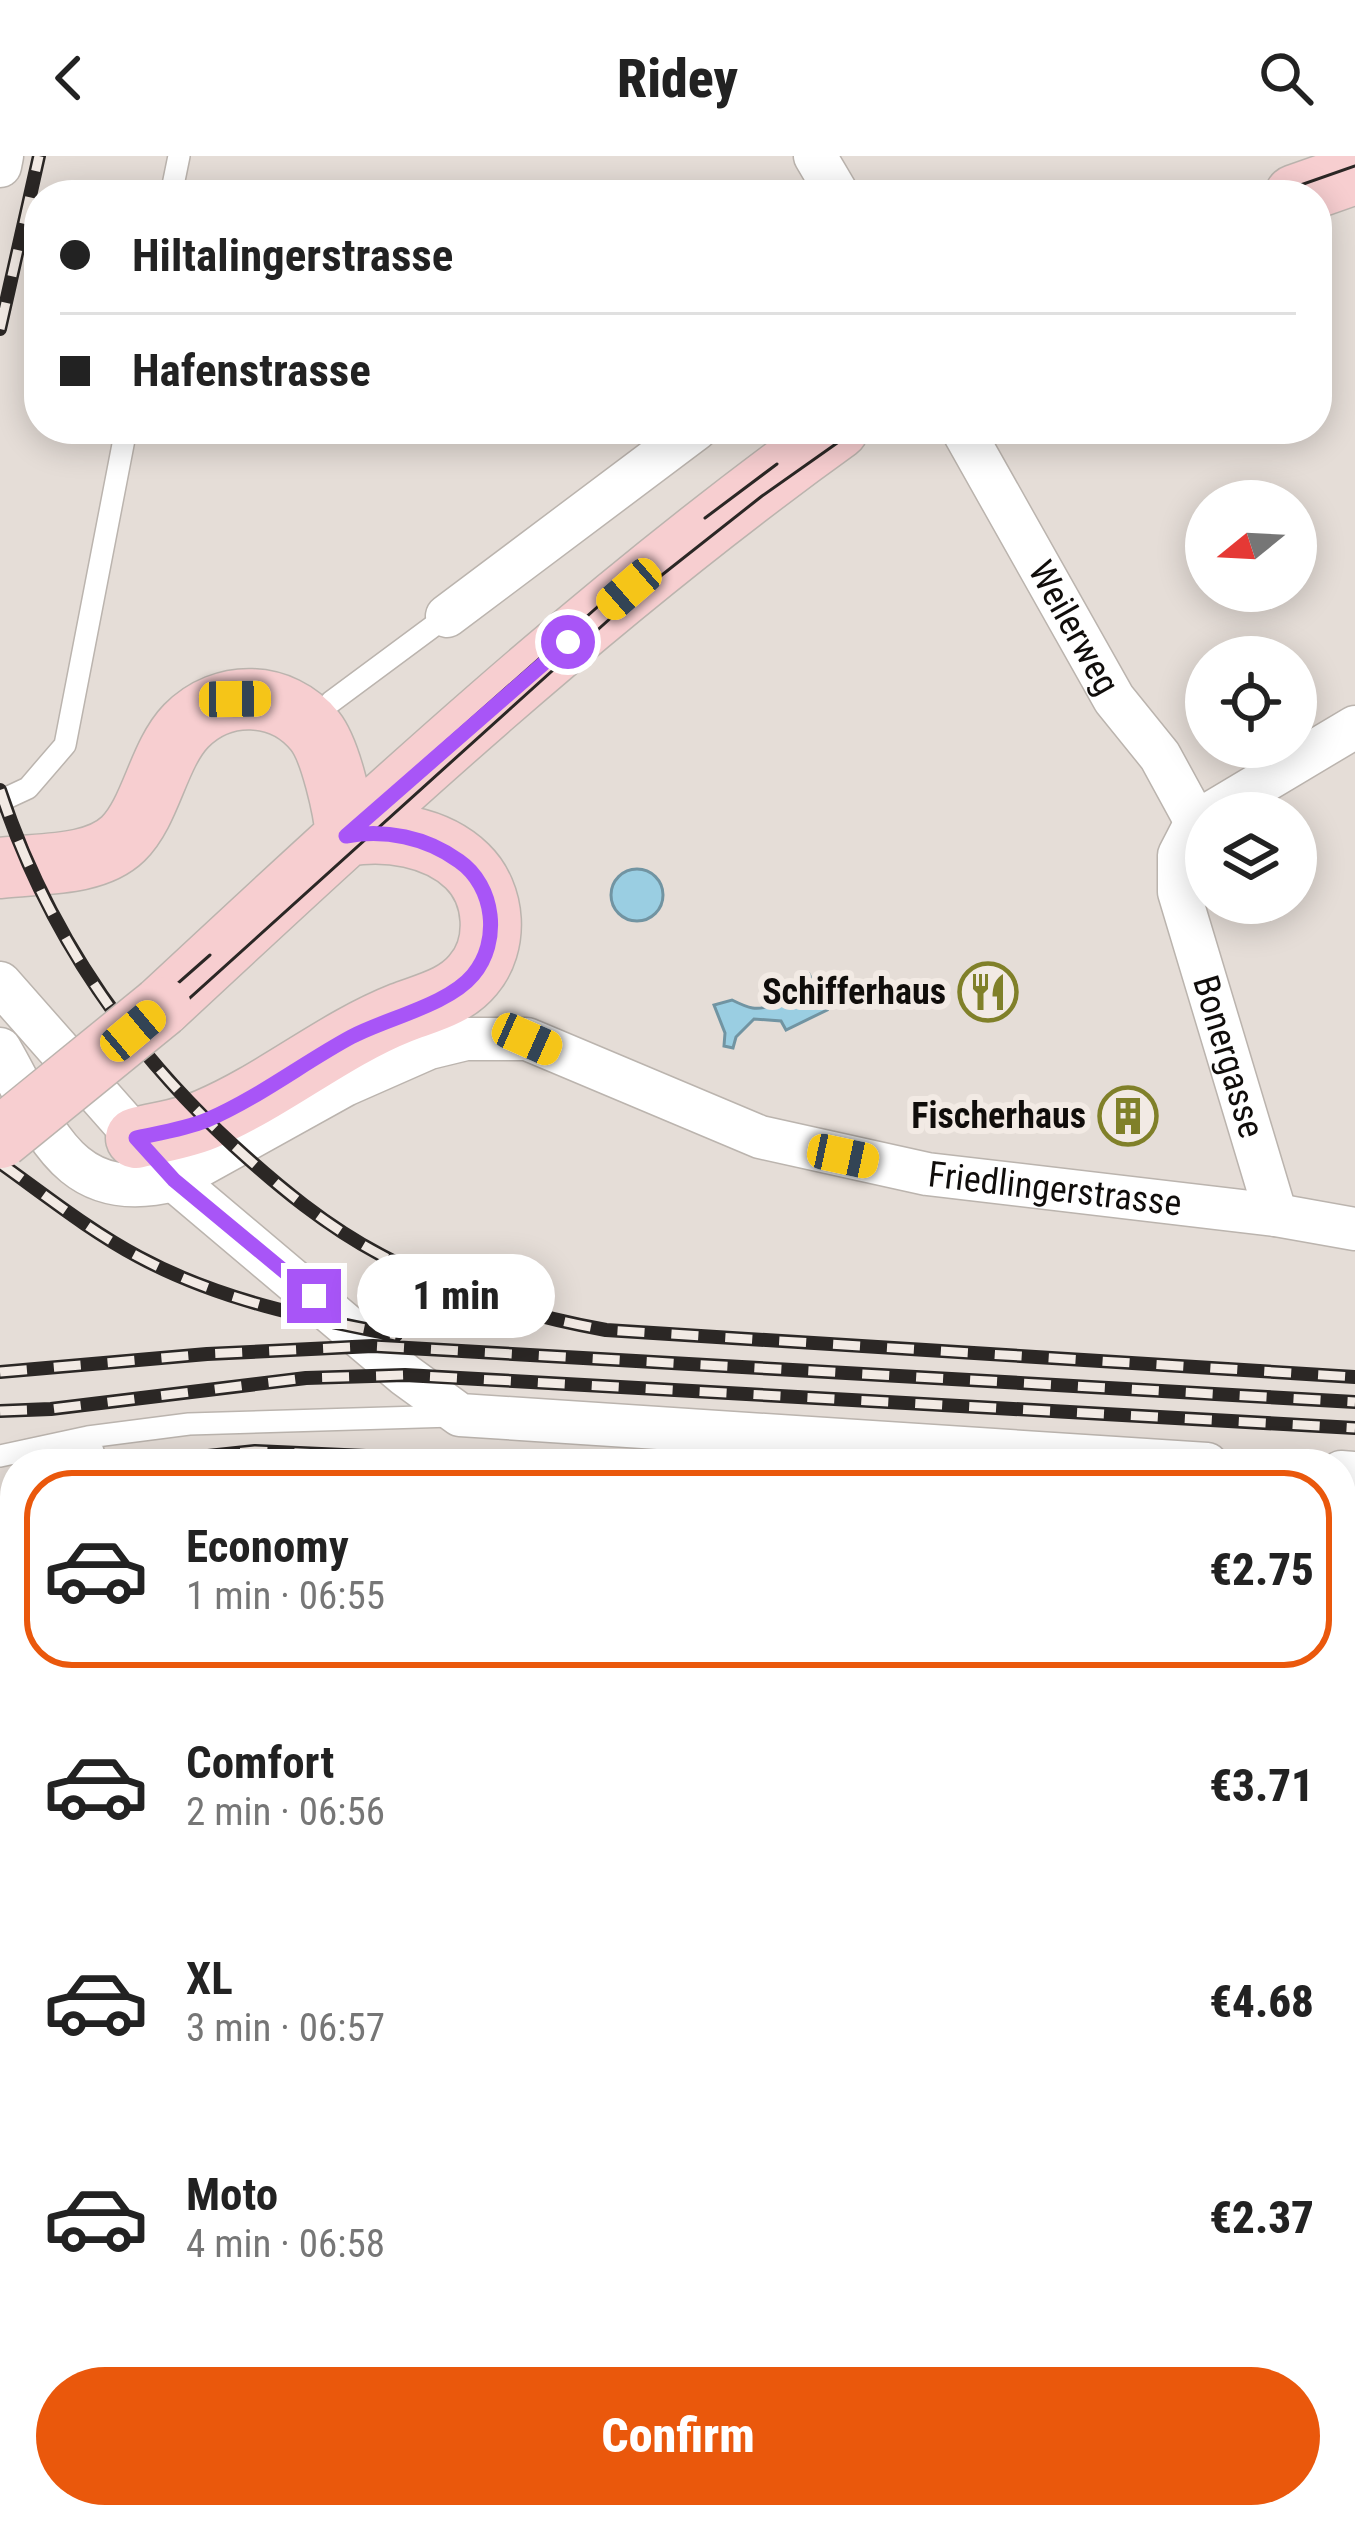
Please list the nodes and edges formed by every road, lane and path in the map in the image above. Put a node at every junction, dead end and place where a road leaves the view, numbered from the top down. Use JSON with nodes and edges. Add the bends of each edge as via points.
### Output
{"nodes":[{"id":1,"x":2,"y":156,"type":"edge"},
{"id":2,"x":0,"y":166,"type":"edge"},
{"id":3,"x":123,"y":444,"type":"edge"},
{"id":4,"x":676,"y":444,"type":"edge"},
{"id":5,"x":818,"y":444,"type":"edge"},
{"id":6,"x":970,"y":444,"type":"edge"},
{"id":7,"x":447,"y":616,"type":"joint"},
{"id":8,"x":303,"y":703,"type":"junction"},
{"id":9,"x":1355,"y":727,"type":"edge"},
{"id":10,"x":1186,"y":792,"type":"edge"},
{"id":11,"x":1246,"y":792,"type":"edge"},
{"id":12,"x":0,"y":801,"type":"edge"},
{"id":13,"x":346,"y":836,"type":"junction"},
{"id":14,"x":1185,"y":845,"type":"edge"},
{"id":15,"x":0,"y":868,"type":"edge"},
{"id":16,"x":1185,"y":912,"type":"edge"},
{"id":17,"x":1189,"y":924,"type":"edge"},
{"id":18,"x":0,"y":983,"type":"edge"},
{"id":19,"x":0,"y":1049,"type":"edge"},
{"id":20,"x":0,"y":1138,"type":"edge"},
{"id":21,"x":155,"y":1159,"type":"junction"},
{"id":22,"x":1276,"y":1215,"type":"junction"},
{"id":23,"x":1355,"y":1229,"type":"edge"},
{"id":24,"x":460,"y":1415,"type":"junction"},
{"id":25,"x":88,"y":1437,"type":"junction"},
{"id":26,"x":32,"y":1449,"type":"edge"},
{"id":27,"x":92,"y":1449,"type":"edge"},
{"id":28,"x":978,"y":1449,"type":"edge"}],
"edges":[{"from":1,"to":2,"type":"street"},
{"from":3,"to":12,"type":"lane","via":[[65,745],[28,788]]},
{"from":4,"to":7,"type":"street"},
{"from":5,"to":13,"type":"main road","via":[[629,589]]},
{"from":6,"to":10,"type":"street","name":"Weilerweg","via":[[1114,699]]},
{"from":7,"to":8,"type":"lane"},
{"from":8,"to":13,"type":"main road","via":[[293,710],[317,734],[329,762]]},
{"from":8,"to":15,"type":"main road","via":[[235,699],[205,710],[182,730],[125,838],[96,856]]},
{"from":9,"to":11,"type":"street"},
{"from":13,"to":20,"type":"main road","bridge":true,"via":[[161,1007]]},
{"from":13,"to":21,"type":"main road","via":[[421,840],[466,866],[482,885],[487,957],[452,994],[350,1038],[206,1120]]},
{"from":14,"to":16,"type":"street","name":"Bonergasse"},
{"from":17,"to":22,"type":"street","name":"Bonergasse"},
{"from":18,"to":21,"type":"street"},
{"from":19,"to":21,"type":"street","via":[[68,1162],[97,1182],[144,1188]]},
{"from":21,"to":22,"type":"street","name":"Friedlingerstrasse","via":[[429,1048],[527,1039],[760,1137],[927,1174]]},
{"from":21,"to":24,"type":"street"},
{"from":22,"to":23,"type":"street"},
{"from":24,"to":25,"type":"lane","via":[[228,1421]]},
{"from":24,"to":28,"type":"street"},
{"from":25,"to":26,"type":"lane"},
{"from":25,"to":27,"type":"lane"}]}
